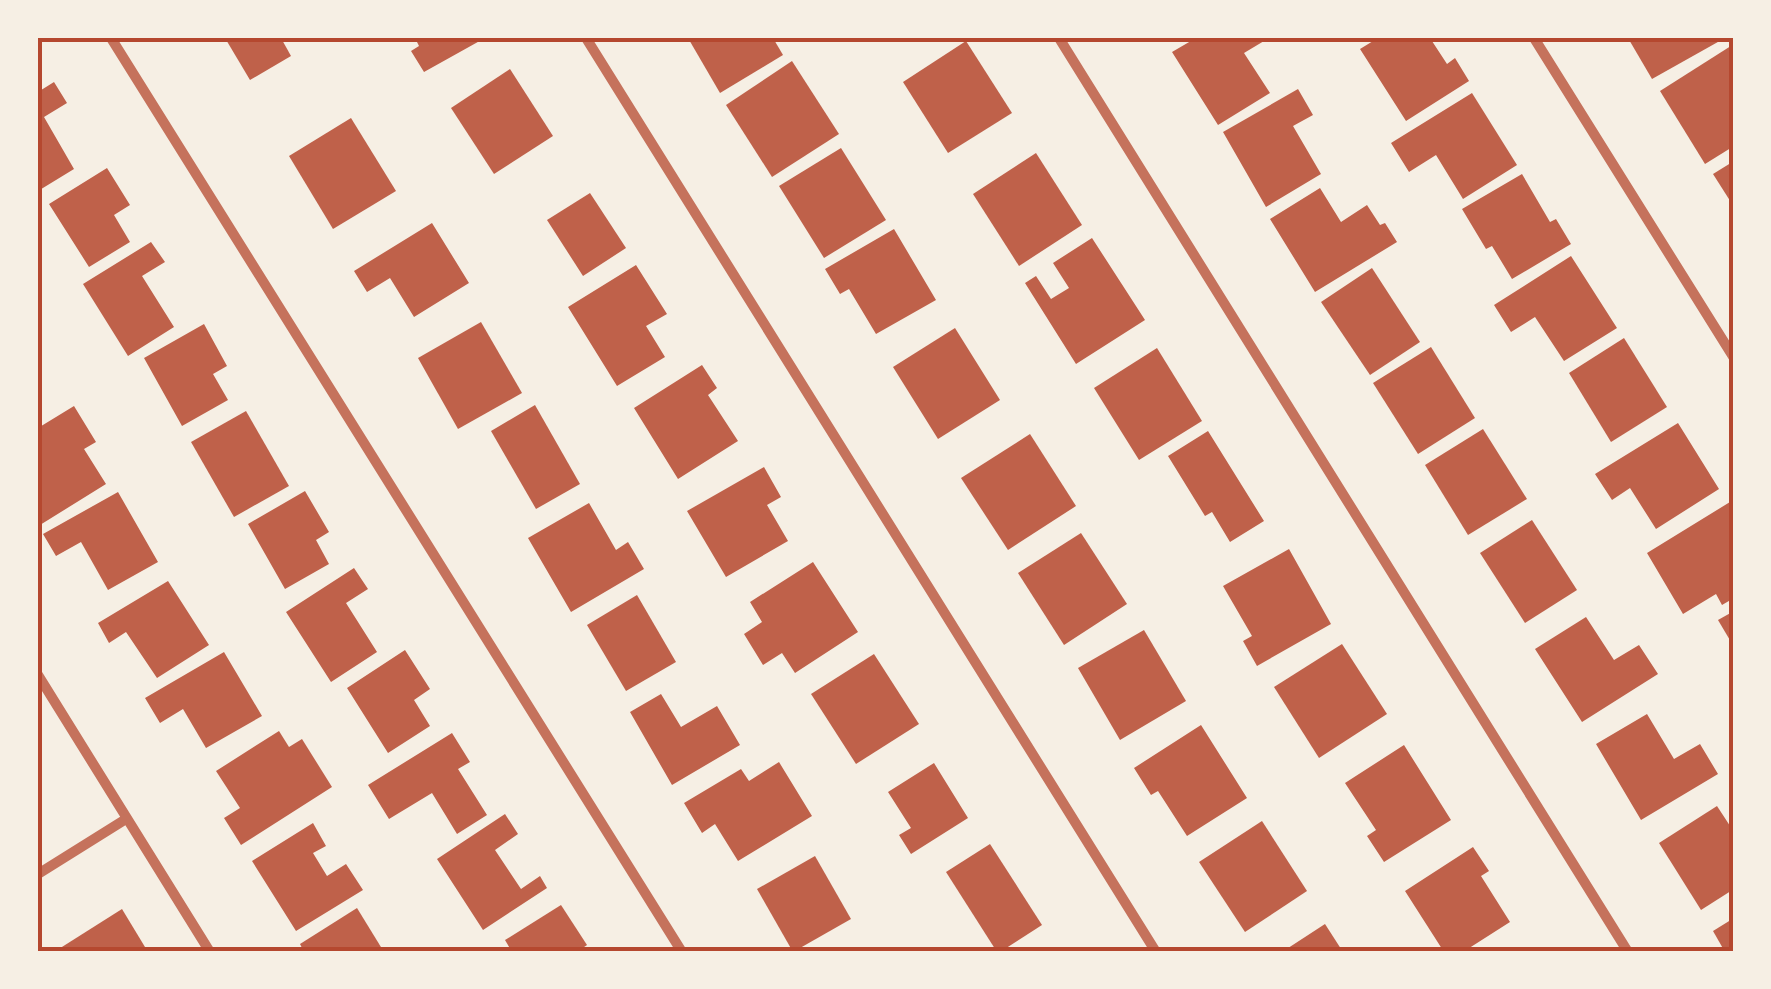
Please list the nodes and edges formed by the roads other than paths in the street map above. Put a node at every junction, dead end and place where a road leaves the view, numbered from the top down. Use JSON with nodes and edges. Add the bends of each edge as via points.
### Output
{"nodes":[{"id":1,"x":112,"y":38,"type":"edge"},
{"id":2,"x":586,"y":38,"type":"edge"},
{"id":3,"x":1059,"y":38,"type":"edge"},
{"id":4,"x":1534,"y":38,"type":"edge"},
{"id":5,"x":1734,"y":358,"type":"edge"},
{"id":6,"x":38,"y":675,"type":"edge"},
{"id":7,"x":126,"y":819,"type":"junction"},
{"id":8,"x":38,"y":874,"type":"edge"},
{"id":9,"x":210,"y":952,"type":"edge"},
{"id":10,"x":682,"y":952,"type":"edge"},
{"id":11,"x":1156,"y":952,"type":"edge"},
{"id":12,"x":1628,"y":952,"type":"edge"}],
"edges":[{"from":1,"to":10,"type":"street"},
{"from":2,"to":11,"type":"street"},
{"from":3,"to":12,"type":"street"},
{"from":4,"to":5,"type":"street"},
{"from":6,"to":7,"type":"street"},
{"from":7,"to":8,"type":"street"},
{"from":7,"to":9,"type":"street"}]}
